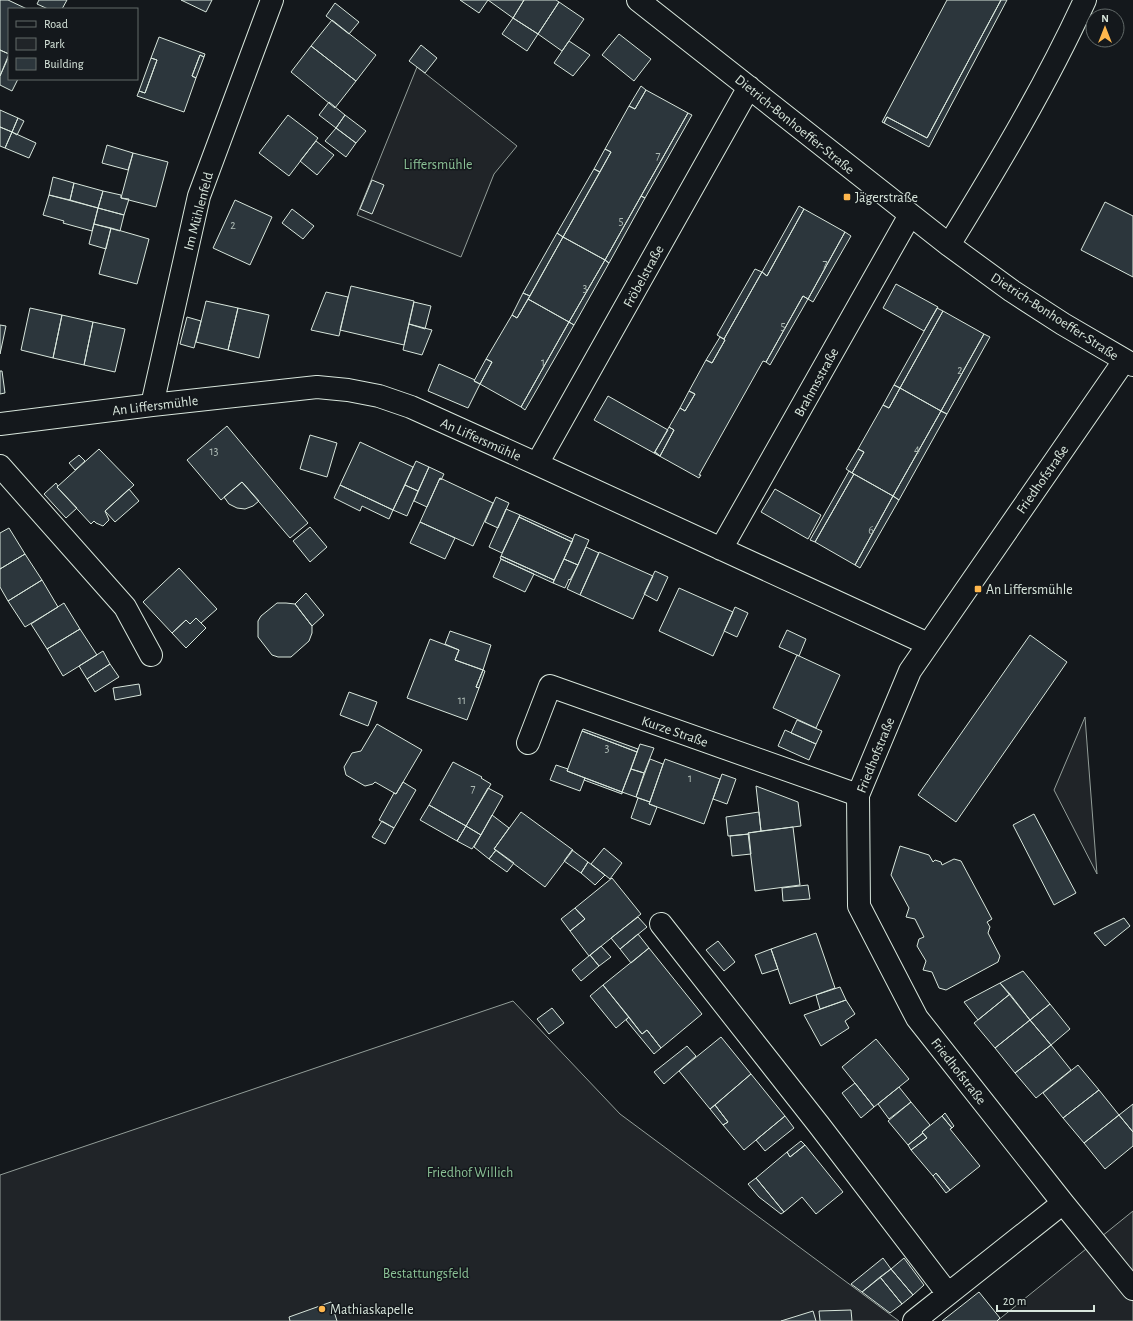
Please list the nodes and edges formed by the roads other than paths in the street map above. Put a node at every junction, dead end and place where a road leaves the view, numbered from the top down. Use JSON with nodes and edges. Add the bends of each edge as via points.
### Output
{"nodes":[{"id":1,"x":272,"y":0,"type":"edge"},
{"id":2,"x":638,"y":0,"type":"edge"},
{"id":3,"x":1085,"y":0,"type":"edge"},
{"id":4,"x":749,"y":88,"type":"junction"},
{"id":5,"x":910,"y":215,"type":"junction"},
{"id":6,"x":949,"y":245,"type":"junction"},
{"id":7,"x":1129,"y":363,"type":"edge"},
{"id":8,"x":152,"y":405,"type":"junction"},
{"id":9,"x":0,"y":424,"type":"edge"},
{"id":10,"x":537,"y":464,"type":"junction"},
{"id":11,"x":0,"y":466,"type":"edge"},
{"id":12,"x":721,"y":550,"type":"junction"},
{"id":13,"x":928,"y":644,"type":"junction"},
{"id":14,"x":151,"y":655,"type":"dead end"},
{"id":15,"x":528,"y":742,"type":"dead end"},
{"id":16,"x":858,"y":795,"type":"junction"},
{"id":17,"x":661,"y":924,"type":"dead end"},
{"id":18,"x":1063,"y":1203,"type":"junction"},
{"id":19,"x":1132,"y":1287,"type":"edge"},
{"id":20,"x":948,"y":1294,"type":"junction"},
{"id":21,"x":914,"y":1321,"type":"edge"}],
"edges":[{"from":1,"to":8,"type":"street","name":"Im Mühlenfeld","via":[[198,196]]},
{"from":2,"to":4,"type":"street","name":"Dietrich-Bonhoeffer-Straße"},
{"from":3,"to":6,"type":"street","via":[[1031,109]]},
{"from":4,"to":5,"type":"street","name":"Dietrich-Bonhoeffer-Straße"},
{"from":4,"to":10,"type":"street","name":"Fröbelstraße"},
{"from":5,"to":6,"type":"street","name":"Dietrich-Bonhoeffer-Straße"},
{"from":5,"to":12,"type":"street","name":"Brahmsstraße"},
{"from":6,"to":7,"type":"street","name":"Dietrich-Bonhoeffer-Straße","via":[[1012,291]]},
{"from":7,"to":13,"type":"street","name":"Friedhofstraße"},
{"from":8,"to":9,"type":"street","name":"An Liffersmühle"},
{"from":8,"to":10,"type":"street","name":"An Liffersmühle","via":[[311,387],[348,390],[379,396],[412,407]]},
{"from":10,"to":12,"type":"street","name":"An Liffersmühle"},
{"from":11,"to":14,"type":"street","via":[[125,607]]},
{"from":12,"to":13,"type":"street","name":"An Liffersmühle"},
{"from":13,"to":16,"type":"street","name":"Friedhofstraße","via":[[910,672]]},
{"from":15,"to":16,"type":"street","name":"Kurze Straße","via":[[550,686]]},
{"from":16,"to":18,"type":"street","name":"Friedhofstraße","via":[[859,906],[917,1018]]},
{"from":17,"to":20,"type":"street"},
{"from":18,"to":19,"type":"street","name":"Friedhofstraße"},
{"from":18,"to":20,"type":"street"},
{"from":20,"to":21,"type":"street"}]}
